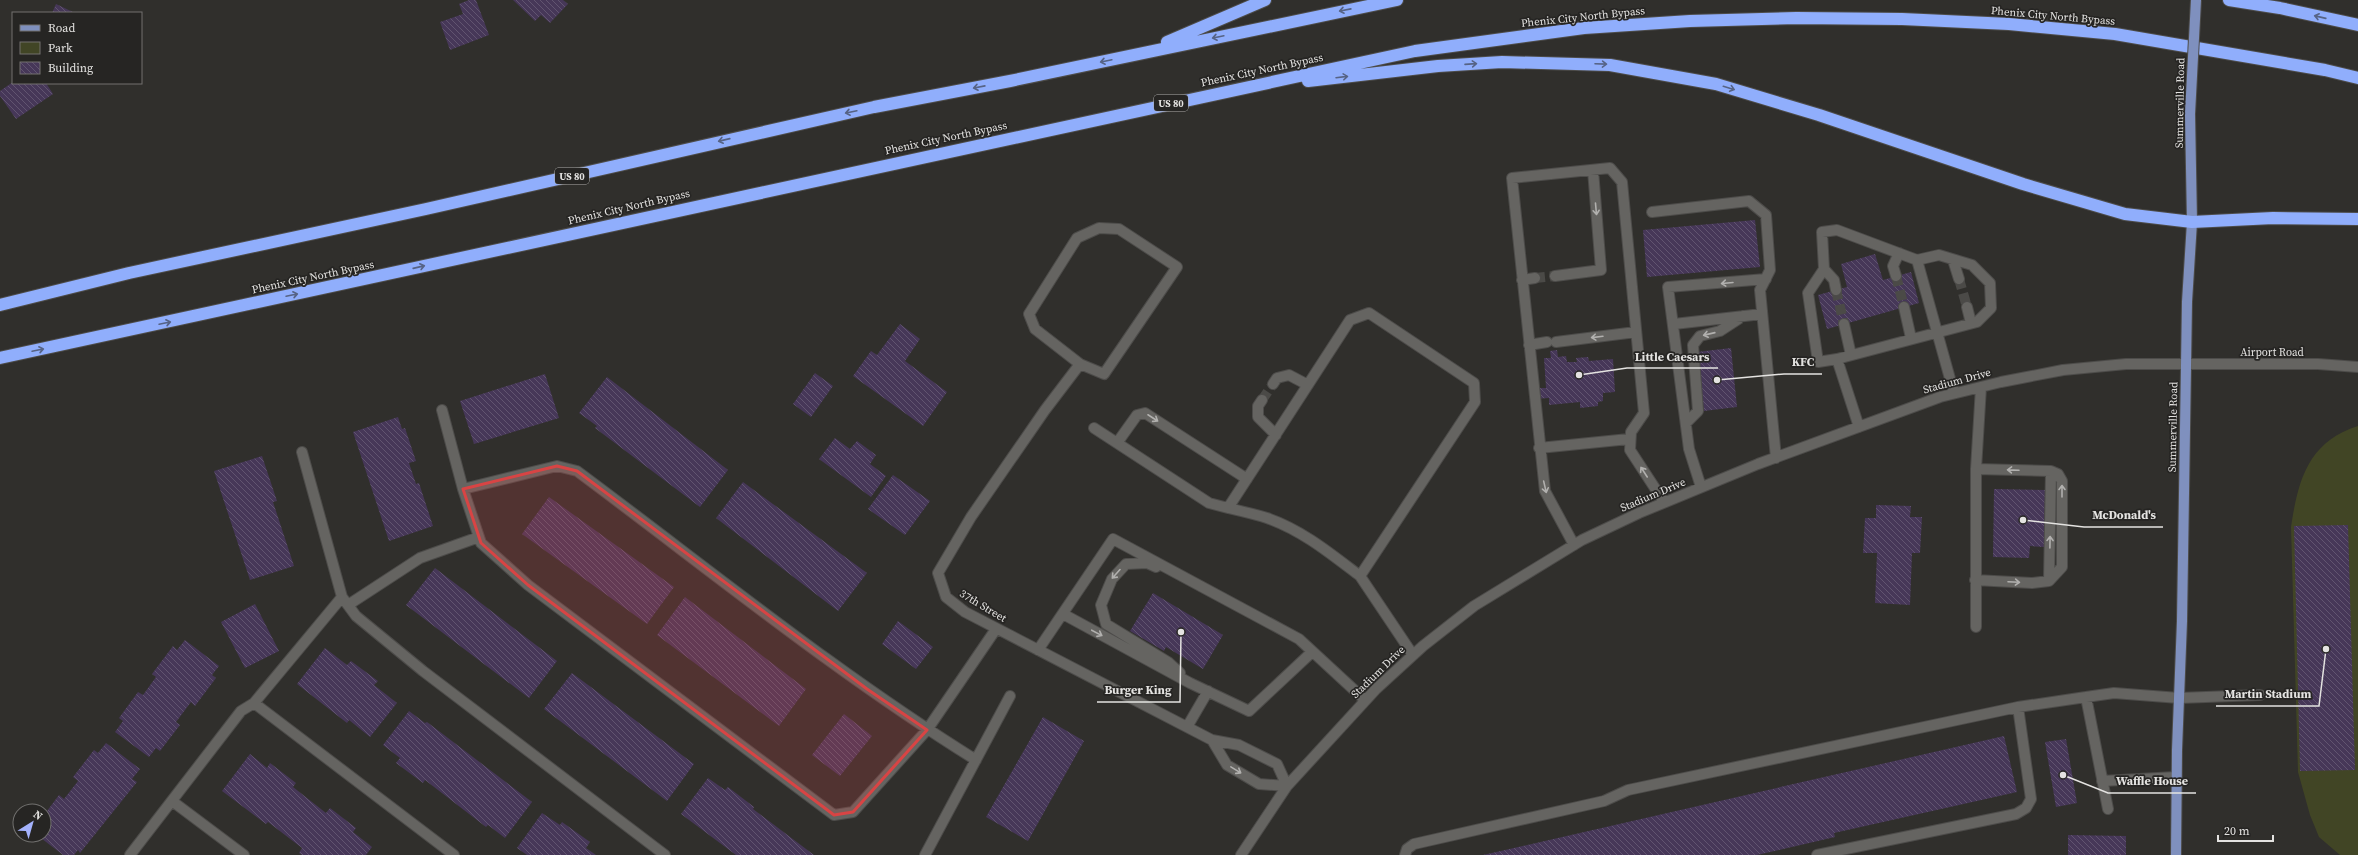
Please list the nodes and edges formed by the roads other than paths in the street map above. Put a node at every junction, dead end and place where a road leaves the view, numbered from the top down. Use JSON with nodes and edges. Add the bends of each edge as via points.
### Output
{"nodes":[{"id":1,"x":1265,"y":0,"type":"edge"},
{"id":2,"x":1397,"y":0,"type":"edge"},
{"id":3,"x":2196,"y":0,"type":"edge"},
{"id":4,"x":2228,"y":0,"type":"edge"},
{"id":5,"x":2358,"y":25,"type":"edge"},
{"id":6,"x":1144,"y":52,"type":"junction"},
{"id":7,"x":2358,"y":78,"type":"edge"},
{"id":8,"x":1234,"y":89,"type":"junction"},
{"id":9,"x":1593,"y":170,"type":"junction"},
{"id":10,"x":1652,"y":212,"type":"dead end"},
{"id":11,"x":2358,"y":219,"type":"edge"},
{"id":12,"x":2192,"y":222,"type":"junction"},
{"id":13,"x":1900,"y":253,"type":"junction"},
{"id":14,"x":1917,"y":260,"type":"junction"},
{"id":15,"x":1953,"y":260,"type":"junction"},
{"id":16,"x":1824,"y":269,"type":"junction"},
{"id":17,"x":1556,"y":276,"type":"tunnel mouth"},
{"id":18,"x":1896,"y":276,"type":"tunnel mouth"},
{"id":19,"x":1535,"y":278,"type":"tunnel mouth"},
{"id":20,"x":1766,"y":279,"type":"junction"},
{"id":21,"x":1959,"y":279,"type":"tunnel mouth"},
{"id":22,"x":1522,"y":280,"type":"junction"},
{"id":23,"x":1836,"y":290,"type":"tunnel mouth"},
{"id":24,"x":0,"y":305,"type":"edge"},
{"id":25,"x":1904,"y":307,"type":"tunnel mouth"},
{"id":26,"x":1967,"y":307,"type":"tunnel mouth"},
{"id":27,"x":1762,"y":314,"type":"junction"},
{"id":28,"x":1743,"y":316,"type":"junction"},
{"id":29,"x":1971,"y":323,"type":"junction"},
{"id":30,"x":1674,"y":324,"type":"junction"},
{"id":31,"x":1844,"y":324,"type":"tunnel mouth"},
{"id":32,"x":1636,"y":332,"type":"junction"},
{"id":33,"x":1936,"y":332,"type":"junction"},
{"id":34,"x":1911,"y":338,"type":"junction"},
{"id":35,"x":1529,"y":345,"type":"junction"},
{"id":36,"x":1851,"y":355,"type":"junction"},
{"id":37,"x":0,"y":358,"type":"edge"},
{"id":38,"x":1837,"y":359,"type":"junction"},
{"id":39,"x":2186,"y":363,"type":"junction"},
{"id":40,"x":1080,"y":364,"type":"junction"},
{"id":41,"x":2358,"y":367,"type":"edge"},
{"id":42,"x":1273,"y":384,"type":"tunnel mouth"},
{"id":43,"x":1308,"y":385,"type":"junction"},
{"id":44,"x":1981,"y":387,"type":"junction"},
{"id":45,"x":1954,"y":394,"type":"junction"},
{"id":46,"x":1262,"y":400,"type":"tunnel mouth"},
{"id":47,"x":442,"y":410,"type":"dead end"},
{"id":48,"x":1686,"y":423,"type":"junction"},
{"id":49,"x":1859,"y":427,"type":"junction"},
{"id":50,"x":1094,"y":428,"type":"dead end"},
{"id":51,"x":1276,"y":435,"type":"junction"},
{"id":52,"x":1629,"y":439,"type":"junction"},
{"id":53,"x":1117,"y":443,"type":"junction"},
{"id":54,"x":1539,"y":448,"type":"junction"},
{"id":55,"x":302,"y":452,"type":"dead end"},
{"id":56,"x":1776,"y":458,"type":"junction"},
{"id":57,"x":1976,"y":469,"type":"junction"},
{"id":58,"x":1247,"y":479,"type":"junction"},
{"id":59,"x":1701,"y":487,"type":"junction"},
{"id":60,"x":463,"y":489,"type":"junction"},
{"id":61,"x":1664,"y":502,"type":"junction"},
{"id":62,"x":1228,"y":508,"type":"junction"},
{"id":63,"x":479,"y":537,"type":"junction"},
{"id":64,"x":1574,"y":545,"type":"junction"},
{"id":65,"x":1360,"y":576,"type":"junction"},
{"id":66,"x":1189,"y":580,"type":"junction"},
{"id":67,"x":1975,"y":580,"type":"junction"},
{"id":68,"x":345,"y":601,"type":"junction"},
{"id":69,"x":1062,"y":614,"type":"junction"},
{"id":70,"x":1976,"y":628,"type":"dead end"},
{"id":71,"x":996,"y":629,"type":"junction"},
{"id":72,"x":1038,"y":650,"type":"junction"},
{"id":73,"x":1312,"y":652,"type":"junction"},
{"id":74,"x":1413,"y":654,"type":"junction"},
{"id":75,"x":1190,"y":683,"type":"junction"},
{"id":76,"x":1208,"y":691,"type":"junction"},
{"id":77,"x":2260,"y":695,"type":"dead end"},
{"id":78,"x":1010,"y":696,"type":"dead end"},
{"id":79,"x":2086,"y":697,"type":"junction"},
{"id":80,"x":2179,"y":698,"type":"junction"},
{"id":81,"x":1365,"y":700,"type":"junction"},
{"id":82,"x":254,"y":703,"type":"junction"},
{"id":83,"x":2018,"y":707,"type":"junction"},
{"id":84,"x":1187,"y":727,"type":"junction"},
{"id":85,"x":928,"y":730,"type":"junction"},
{"id":86,"x":1212,"y":740,"type":"junction"},
{"id":87,"x":976,"y":760,"type":"junction"},
{"id":88,"x":2176,"y":777,"type":"junction"},
{"id":89,"x":2102,"y":781,"type":"junction"},
{"id":90,"x":1287,"y":786,"type":"junction"},
{"id":91,"x":172,"y":801,"type":"junction"},
{"id":92,"x":2108,"y":809,"type":"dead end"},
{"id":93,"x":132,"y":854,"type":"edge"},
{"id":94,"x":244,"y":855,"type":"edge"},
{"id":95,"x":454,"y":855,"type":"edge"},
{"id":96,"x":665,"y":855,"type":"edge"},
{"id":97,"x":925,"y":855,"type":"edge"},
{"id":98,"x":1241,"y":855,"type":"edge"},
{"id":99,"x":1405,"y":855,"type":"edge"},
{"id":100,"x":1817,"y":855,"type":"edge"},
{"id":101,"x":2176,"y":855,"type":"edge"}],
"edges":[{"from":1,"to":6,"type":"highway"},
{"from":2,"to":6,"type":"highway","number":"US 80","one_way":true},
{"from":3,"to":12,"type":"main road","name":"Summerville Road","bridge":true,"via":[[2190,114]]},
{"from":5,"to":4,"type":"highway","one_way":true},
{"from":6,"to":24,"type":"highway","number":"US 80","one_way":true,"via":[[723,140],[426,209],[129,273]]},
{"from":7,"to":8,"type":"highway","name":"Phenix City North Bypass","number":"US 80","via":[[2115,34],[2009,24],[1796,18],[1584,28],[1414,51]]},
{"from":8,"to":12,"type":"highway","one_way":true,"via":[[1438,66],[1502,62],[1610,65],[1716,84],[1819,115],[2023,184],[2125,214]]},
{"from":37,"to":8,"type":"highway","name":"Phenix City North Bypass","number":"US 80","one_way":true},
{"from":9,"to":17,"type":"street","one_way":true,"via":[[1601,270]]},
{"from":9,"to":22,"type":"street","via":[[1512,178]]},
{"from":9,"to":32,"type":"street","via":[[1610,168],[1622,182]]},
{"from":10,"to":20,"type":"street","via":[[1749,201],[1766,215],[1770,270]]},
{"from":11,"to":12,"type":"highway","via":[[2273,218]]},
{"from":12,"to":39,"type":"main road","name":"Summerville Road"},
{"from":13,"to":14,"type":"street"},
{"from":13,"to":16,"type":"street","via":[[1836,230],[1822,232]]},
{"from":13,"to":18,"type":"street","via":[[1893,266]]},
{"from":14,"to":15,"type":"street","via":[[1939,255]]},
{"from":14,"to":33,"type":"street"},
{"from":15,"to":21,"type":"street"},
{"from":15,"to":29,"type":"street","via":[[1972,266],[1990,283],[1991,308],[1977,322]]},
{"from":16,"to":23,"type":"street","via":[[1834,280]]},
{"from":16,"to":38,"type":"street","via":[[1808,293],[1816,354],[1818,362]]},
{"from":19,"to":22,"type":"street"},
{"from":20,"to":27,"type":"street","via":[[1760,290]]},
{"from":20,"to":30,"type":"street","one_way":true,"via":[[1668,288]]},
{"from":22,"to":35,"type":"street"},
{"from":25,"to":34,"type":"street"},
{"from":26,"to":29,"type":"street"},
{"from":27,"to":28,"type":"street"},
{"from":27,"to":56,"type":"street"},
{"from":28,"to":30,"type":"street"},
{"from":28,"to":48,"type":"street","one_way":true,"via":[[1720,331],[1700,336],[1693,345],[1698,411]]},
{"from":29,"to":33,"type":"street"},
{"from":30,"to":48,"type":"street"},
{"from":31,"to":36,"type":"street"},
{"from":32,"to":35,"type":"street","one_way":true},
{"from":32,"to":52,"type":"street","via":[[1644,413]]},
{"from":33,"to":34,"type":"street"},
{"from":33,"to":45,"type":"street"},
{"from":34,"to":36,"type":"street"},
{"from":35,"to":54,"type":"street"},
{"from":36,"to":38,"type":"street"},
{"from":38,"to":49,"type":"street"},
{"from":39,"to":41,"type":"street","name":"Airport Road","via":[[2318,364]]},
{"from":39,"to":44,"type":"street","name":"Stadium Drive","via":[[2126,364],[2063,370]]},
{"from":39,"to":80,"type":"main road","name":"Summerville Road"},
{"from":40,"to":40,"type":"street","via":[[1104,374],[1177,267],[1119,229],[1099,228],[1077,238],[1029,314],[1035,329]]},
{"from":40,"to":71,"type":"street","name":"37th Street","via":[[1044,410],[971,517],[938,572],[946,597],[965,612]]},
{"from":42,"to":43,"type":"street","via":[[1277,378],[1290,375]]},
{"from":43,"to":51,"type":"street"},
{"from":43,"to":65,"type":"street","via":[[1350,320],[1369,313],[1474,383],[1475,402]]},
{"from":44,"to":45,"type":"street","name":"Stadium Drive"},
{"from":44,"to":57,"type":"street"},
{"from":45,"to":49,"type":"street","name":"Stadium Drive"},
{"from":46,"to":51,"type":"street","via":[[1258,406],[1258,417]]},
{"from":47,"to":60,"type":"street"},
{"from":48,"to":59,"type":"street","via":[[1689,449]]},
{"from":49,"to":56,"type":"street","name":"Stadium Drive"},
{"from":50,"to":53,"type":"street"},
{"from":51,"to":58,"type":"street"},
{"from":52,"to":54,"type":"street"},
{"from":61,"to":52,"type":"street","one_way":true,"via":[[1630,450]]},
{"from":53,"to":58,"type":"street","one_way":true,"via":[[1137,415],[1146,413]]},
{"from":53,"to":62,"type":"street","via":[[1209,503]]},
{"from":54,"to":64,"type":"street","one_way":true,"via":[[1545,492]]},
{"from":55,"to":68,"type":"street"},
{"from":56,"to":59,"type":"street","name":"Stadium Drive"},
{"from":57,"to":67,"type":"street"},
{"from":67,"to":57,"type":"street","one_way":true,"via":[[2032,584],[2050,581],[2062,567],[2062,481],[2058,474],[2051,471]]},
{"from":58,"to":62,"type":"street"},
{"from":59,"to":61,"type":"street","name":"Stadium Drive"},
{"from":60,"to":63,"type":"street"},
{"from":60,"to":85,"type":"street","via":[[557,466],[577,471],[815,651]]},
{"from":61,"to":64,"type":"street","name":"Stadium Drive"},
{"from":62,"to":65,"type":"street","via":[[1267,518],[1295,531]]},
{"from":63,"to":68,"type":"street","via":[[420,558]]},
{"from":63,"to":85,"type":"street","via":[[481,543],[528,585],[834,815],[853,812]]},
{"from":64,"to":74,"type":"street","name":"Stadium Drive","via":[[1474,606]]},
{"from":65,"to":74,"type":"street"},
{"from":66,"to":69,"type":"street","via":[[1113,539]]},
{"from":66,"to":73,"type":"street","via":[[1299,639]]},
{"from":66,"to":75,"type":"street","one_way":true,"via":[[1147,563],[1126,564],[1112,579],[1101,605],[1106,624],[1168,662]]},
{"from":67,"to":70,"type":"street"},
{"from":68,"to":82,"type":"street"},
{"from":68,"to":96,"type":"street","via":[[356,616],[423,671]]},
{"from":69,"to":72,"type":"street"},
{"from":69,"to":75,"type":"street","one_way":true},
{"from":71,"to":72,"type":"street","name":"37th Street"},
{"from":71,"to":85,"type":"street"},
{"from":72,"to":84,"type":"street","name":"37th Street"},
{"from":73,"to":76,"type":"street","via":[[1250,711]]},
{"from":73,"to":81,"type":"street"},
{"from":74,"to":81,"type":"street","name":"Stadium Drive"},
{"from":75,"to":76,"type":"street"},
{"from":76,"to":84,"type":"street"},
{"from":77,"to":80,"type":"street"},
{"from":78,"to":87,"type":"street"},
{"from":79,"to":80,"type":"street","via":[[2114,693]]},
{"from":79,"to":83,"type":"street"},
{"from":79,"to":89,"type":"street"},
{"from":80,"to":88,"type":"main road","name":"Summerville Road"},
{"from":81,"to":90,"type":"street","name":"Stadium Drive"},
{"from":82,"to":91,"type":"street","via":[[241,711]]},
{"from":82,"to":95,"type":"street"},
{"from":83,"to":99,"type":"street","via":[[1628,790],[1604,801],[1414,844],[1407,849]]},
{"from":83,"to":100,"type":"street","via":[[2031,799],[2026,808],[2016,814]]},
{"from":84,"to":86,"type":"street","name":"37th Street"},
{"from":85,"to":87,"type":"street"},
{"from":86,"to":90,"type":"street","name":"37th Street","via":[[1239,745],[1277,764]]},
{"from":86,"to":90,"type":"street","one_way":true,"via":[[1227,765],[1246,777],[1259,784]]},
{"from":87,"to":97,"type":"street"},
{"from":88,"to":89,"type":"street"},
{"from":88,"to":101,"type":"main road","name":"Summerville Road"},
{"from":89,"to":92,"type":"street"},
{"from":90,"to":98,"type":"street","name":"Stadium Drive"},
{"from":91,"to":93,"type":"street"},
{"from":91,"to":94,"type":"street"}]}
